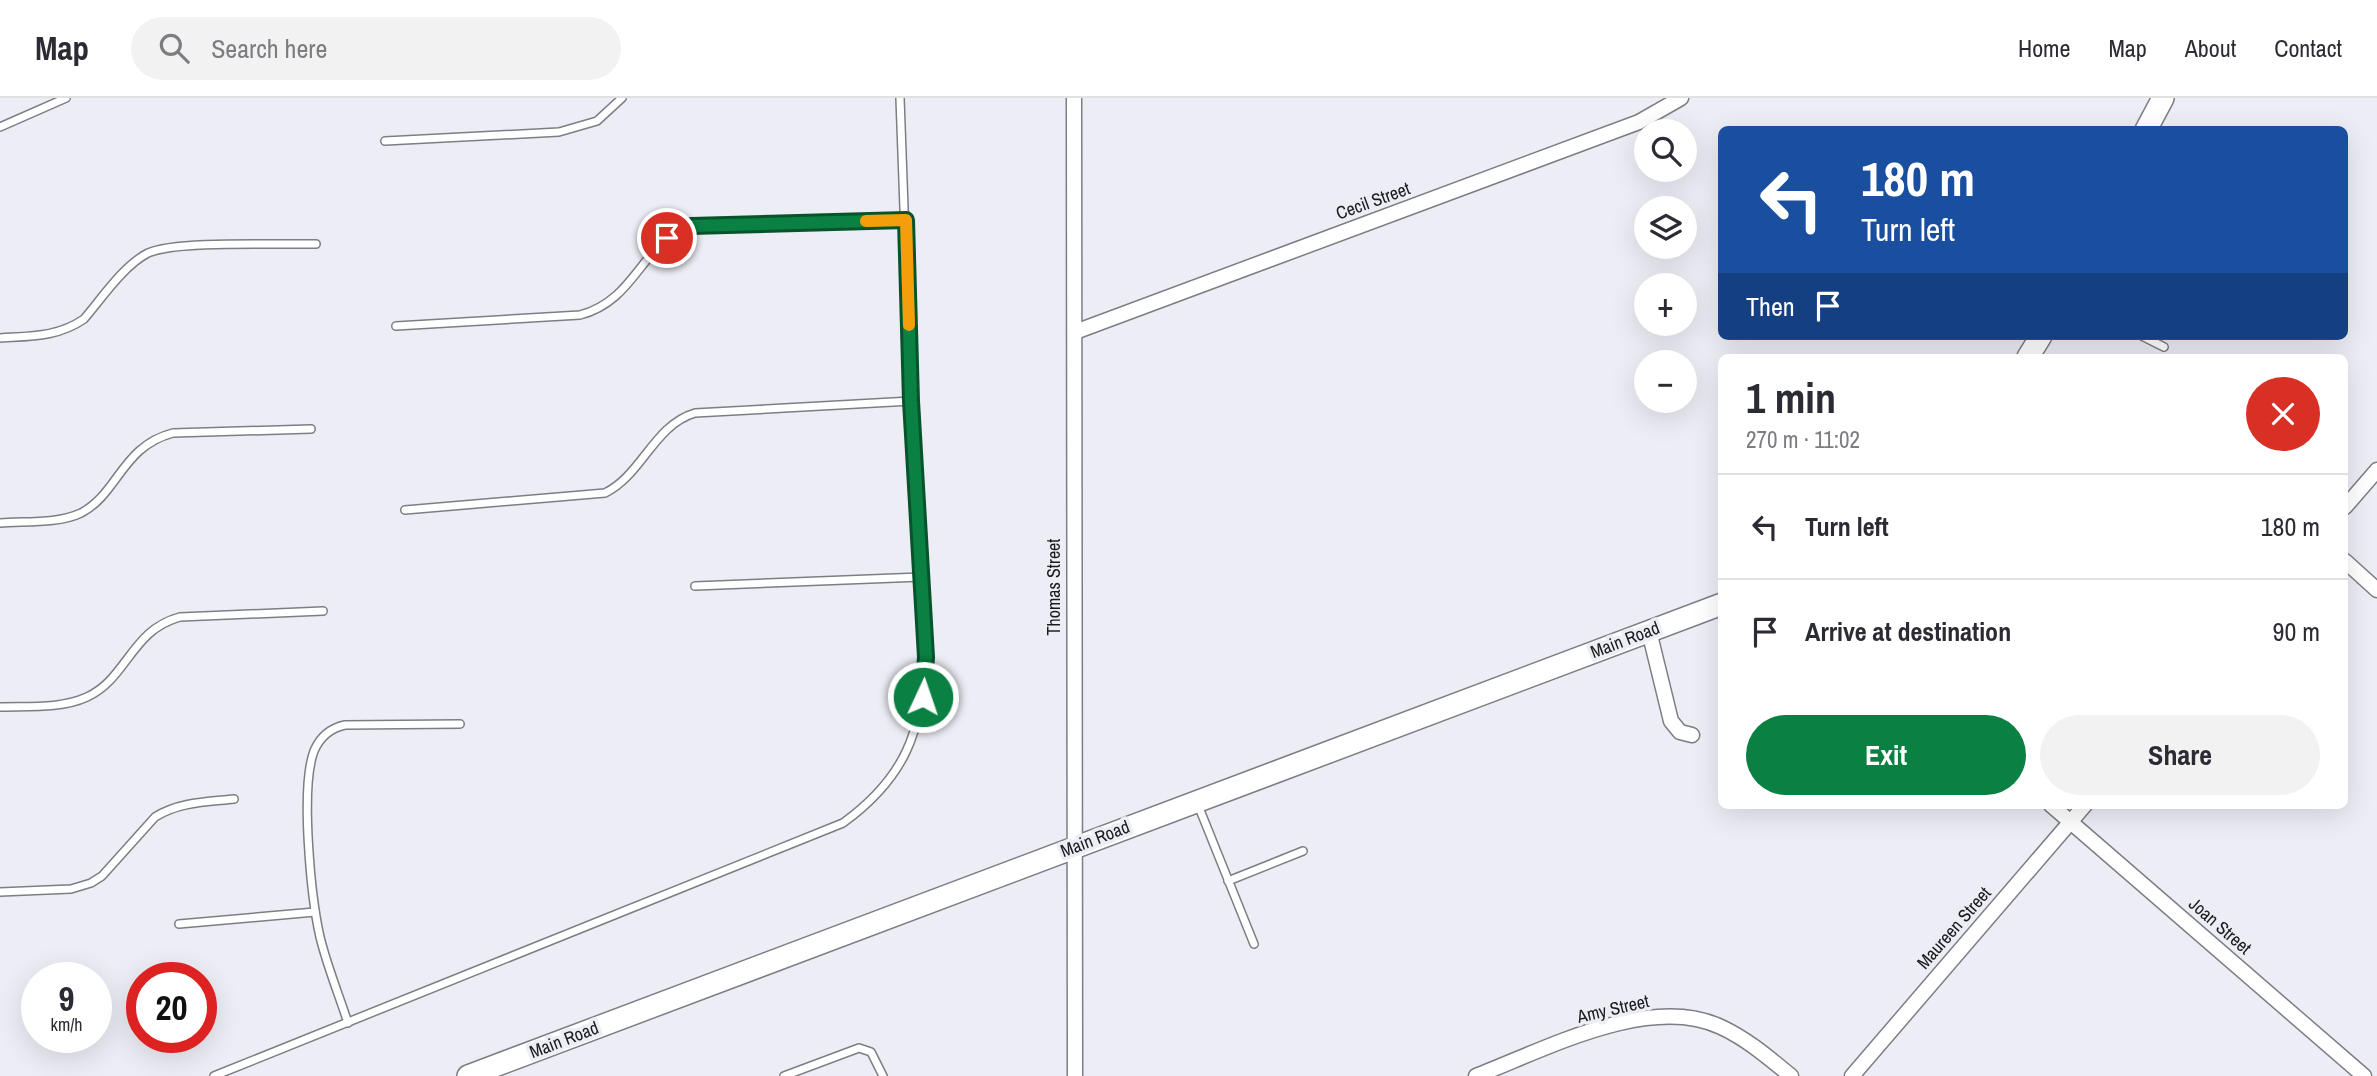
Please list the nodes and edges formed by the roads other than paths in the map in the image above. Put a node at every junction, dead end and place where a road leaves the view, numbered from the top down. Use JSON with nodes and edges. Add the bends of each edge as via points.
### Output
{"nodes":[{"id":1,"x":66,"y":98,"type":"edge"},
{"id":2,"x":622,"y":98,"type":"edge"},
{"id":3,"x":900,"y":98,"type":"edge"},
{"id":4,"x":1074,"y":98,"type":"edge"},
{"id":5,"x":1681,"y":98,"type":"edge"},
{"id":6,"x":2161,"y":101,"type":"edge"},
{"id":7,"x":2148,"y":126,"type":"edge"},
{"id":8,"x":0,"y":127,"type":"edge"},
{"id":9,"x":386,"y":141,"type":"dead end"},
{"id":10,"x":906,"y":220,"type":"junction"},
{"id":11,"x":316,"y":244,"type":"dead end"},
{"id":12,"x":396,"y":326,"type":"dead end"},
{"id":13,"x":1074,"y":332,"type":"junction"},
{"id":14,"x":0,"y":338,"type":"edge"},
{"id":15,"x":2150,"y":340,"type":"edge"},
{"id":16,"x":2164,"y":347,"type":"dead end"},
{"id":17,"x":911,"y":401,"type":"junction"},
{"id":18,"x":311,"y":429,"type":"dead end"},
{"id":19,"x":2377,"y":470,"type":"edge"},
{"id":20,"x":2348,"y":504,"type":"edge"},
{"id":21,"x":405,"y":510,"type":"dead end"},
{"id":22,"x":0,"y":523,"type":"edge"},
{"id":23,"x":2348,"y":564,"type":"edge"},
{"id":24,"x":921,"y":577,"type":"junction"},
{"id":25,"x":695,"y":586,"type":"dead end"},
{"id":26,"x":2377,"y":590,"type":"edge"},
{"id":27,"x":1718,"y":606,"type":"edge"},
{"id":28,"x":323,"y":611,"type":"dead end"},
{"id":29,"x":1650,"y":631,"type":"junction"},
{"id":30,"x":0,"y":707,"type":"edge"},
{"id":31,"x":460,"y":724,"type":"dead end"},
{"id":32,"x":1692,"y":735,"type":"dead end"},
{"id":33,"x":234,"y":799,"type":"dead end"},
{"id":34,"x":1196,"y":801,"type":"junction"},
{"id":35,"x":2056,"y":809,"type":"edge"},
{"id":36,"x":2081,"y":809,"type":"edge"},
{"id":37,"x":2070,"y":822,"type":"junction"},
{"id":38,"x":1074,"y":847,"type":"junction"},
{"id":39,"x":1303,"y":851,"type":"dead end"},
{"id":40,"x":1228,"y":881,"type":"junction"},
{"id":41,"x":0,"y":892,"type":"edge"},
{"id":42,"x":315,"y":912,"type":"junction"},
{"id":43,"x":179,"y":924,"type":"dead end"},
{"id":44,"x":1254,"y":944,"type":"dead end"},
{"id":45,"x":348,"y":1023,"type":"junction"},
{"id":46,"x":214,"y":1076,"type":"edge"},
{"id":47,"x":468,"y":1076,"type":"edge"},
{"id":48,"x":785,"y":1076,"type":"edge"},
{"id":49,"x":883,"y":1076,"type":"edge"},
{"id":50,"x":1075,"y":1076,"type":"edge"},
{"id":51,"x":1476,"y":1076,"type":"edge"},
{"id":52,"x":1791,"y":1076,"type":"edge"},
{"id":53,"x":1852,"y":1076,"type":"edge"},
{"id":54,"x":2364,"y":1076,"type":"edge"}],
"edges":[{"from":1,"to":8,"type":"lane"},
{"from":2,"to":9,"type":"lane","via":[[597,121],[559,132]]},
{"from":3,"to":10,"type":"lane"},
{"from":4,"to":13,"type":"street","name":"Thomas Street"},
{"from":5,"to":13,"type":"street","name":"Cecil Street","via":[[1639,122]]},
{"from":6,"to":7,"type":"main road"},
{"from":10,"to":12,"type":"lane","via":[[691,226],[667,238],[614,300],[598,310]]},
{"from":10,"to":17,"type":"lane"},
{"from":11,"to":14,"type":"lane","via":[[190,247],[149,253],[75,326],[52,335]]},
{"from":13,"to":38,"type":"street","name":"Thomas Street"},
{"from":15,"to":16,"type":"lane"},
{"from":17,"to":21,"type":"lane","via":[[695,413],[682,416],[668,428],[622,482],[605,493]]},
{"from":17,"to":24,"type":"lane"},
{"from":18,"to":22,"type":"lane","via":[[173,433],[156,438],[78,515]]},
{"from":19,"to":20,"type":"street"},
{"from":23,"to":26,"type":"street"},
{"from":24,"to":25,"type":"lane"},
{"from":24,"to":45,"type":"lane","via":[[926,657],[923,697],[902,760],[866,806],[842,823]]},
{"from":27,"to":29,"type":"main road","name":"Main Road"},
{"from":28,"to":30,"type":"lane","via":[[166,621],[148,633],[112,676],[87,697],[62,704]]},
{"from":29,"to":32,"type":"street","via":[[1671,721],[1680,732]]},
{"from":29,"to":34,"type":"main road","name":"Main Road"},
{"from":31,"to":42,"type":"lane","via":[[345,725],[320,741],[309,780]]},
{"from":33,"to":41,"type":"lane","via":[[166,811],[145,827],[102,876],[81,887]]},
{"from":34,"to":38,"type":"main road","name":"Main Road"},
{"from":34,"to":40,"type":"lane"},
{"from":35,"to":37,"type":"street","name":"Joan Street"},
{"from":36,"to":37,"type":"street","name":"Maureen Street"},
{"from":37,"to":53,"type":"street","name":"Maureen Street"},
{"from":37,"to":54,"type":"street","name":"Joan Street"},
{"from":38,"to":47,"type":"main road","name":"Main Road"},
{"from":38,"to":50,"type":"street","name":"Thomas Street"},
{"from":39,"to":40,"type":"lane"},
{"from":40,"to":44,"type":"lane"},
{"from":42,"to":43,"type":"lane"},
{"from":42,"to":45,"type":"lane"},
{"from":45,"to":46,"type":"lane"},
{"from":48,"to":49,"type":"lane","via":[[859,1048],[871,1052]]},
{"from":51,"to":52,"type":"street","name":"Amy Street","via":[[1592,1031],[1675,1016],[1720,1026]]}]}
